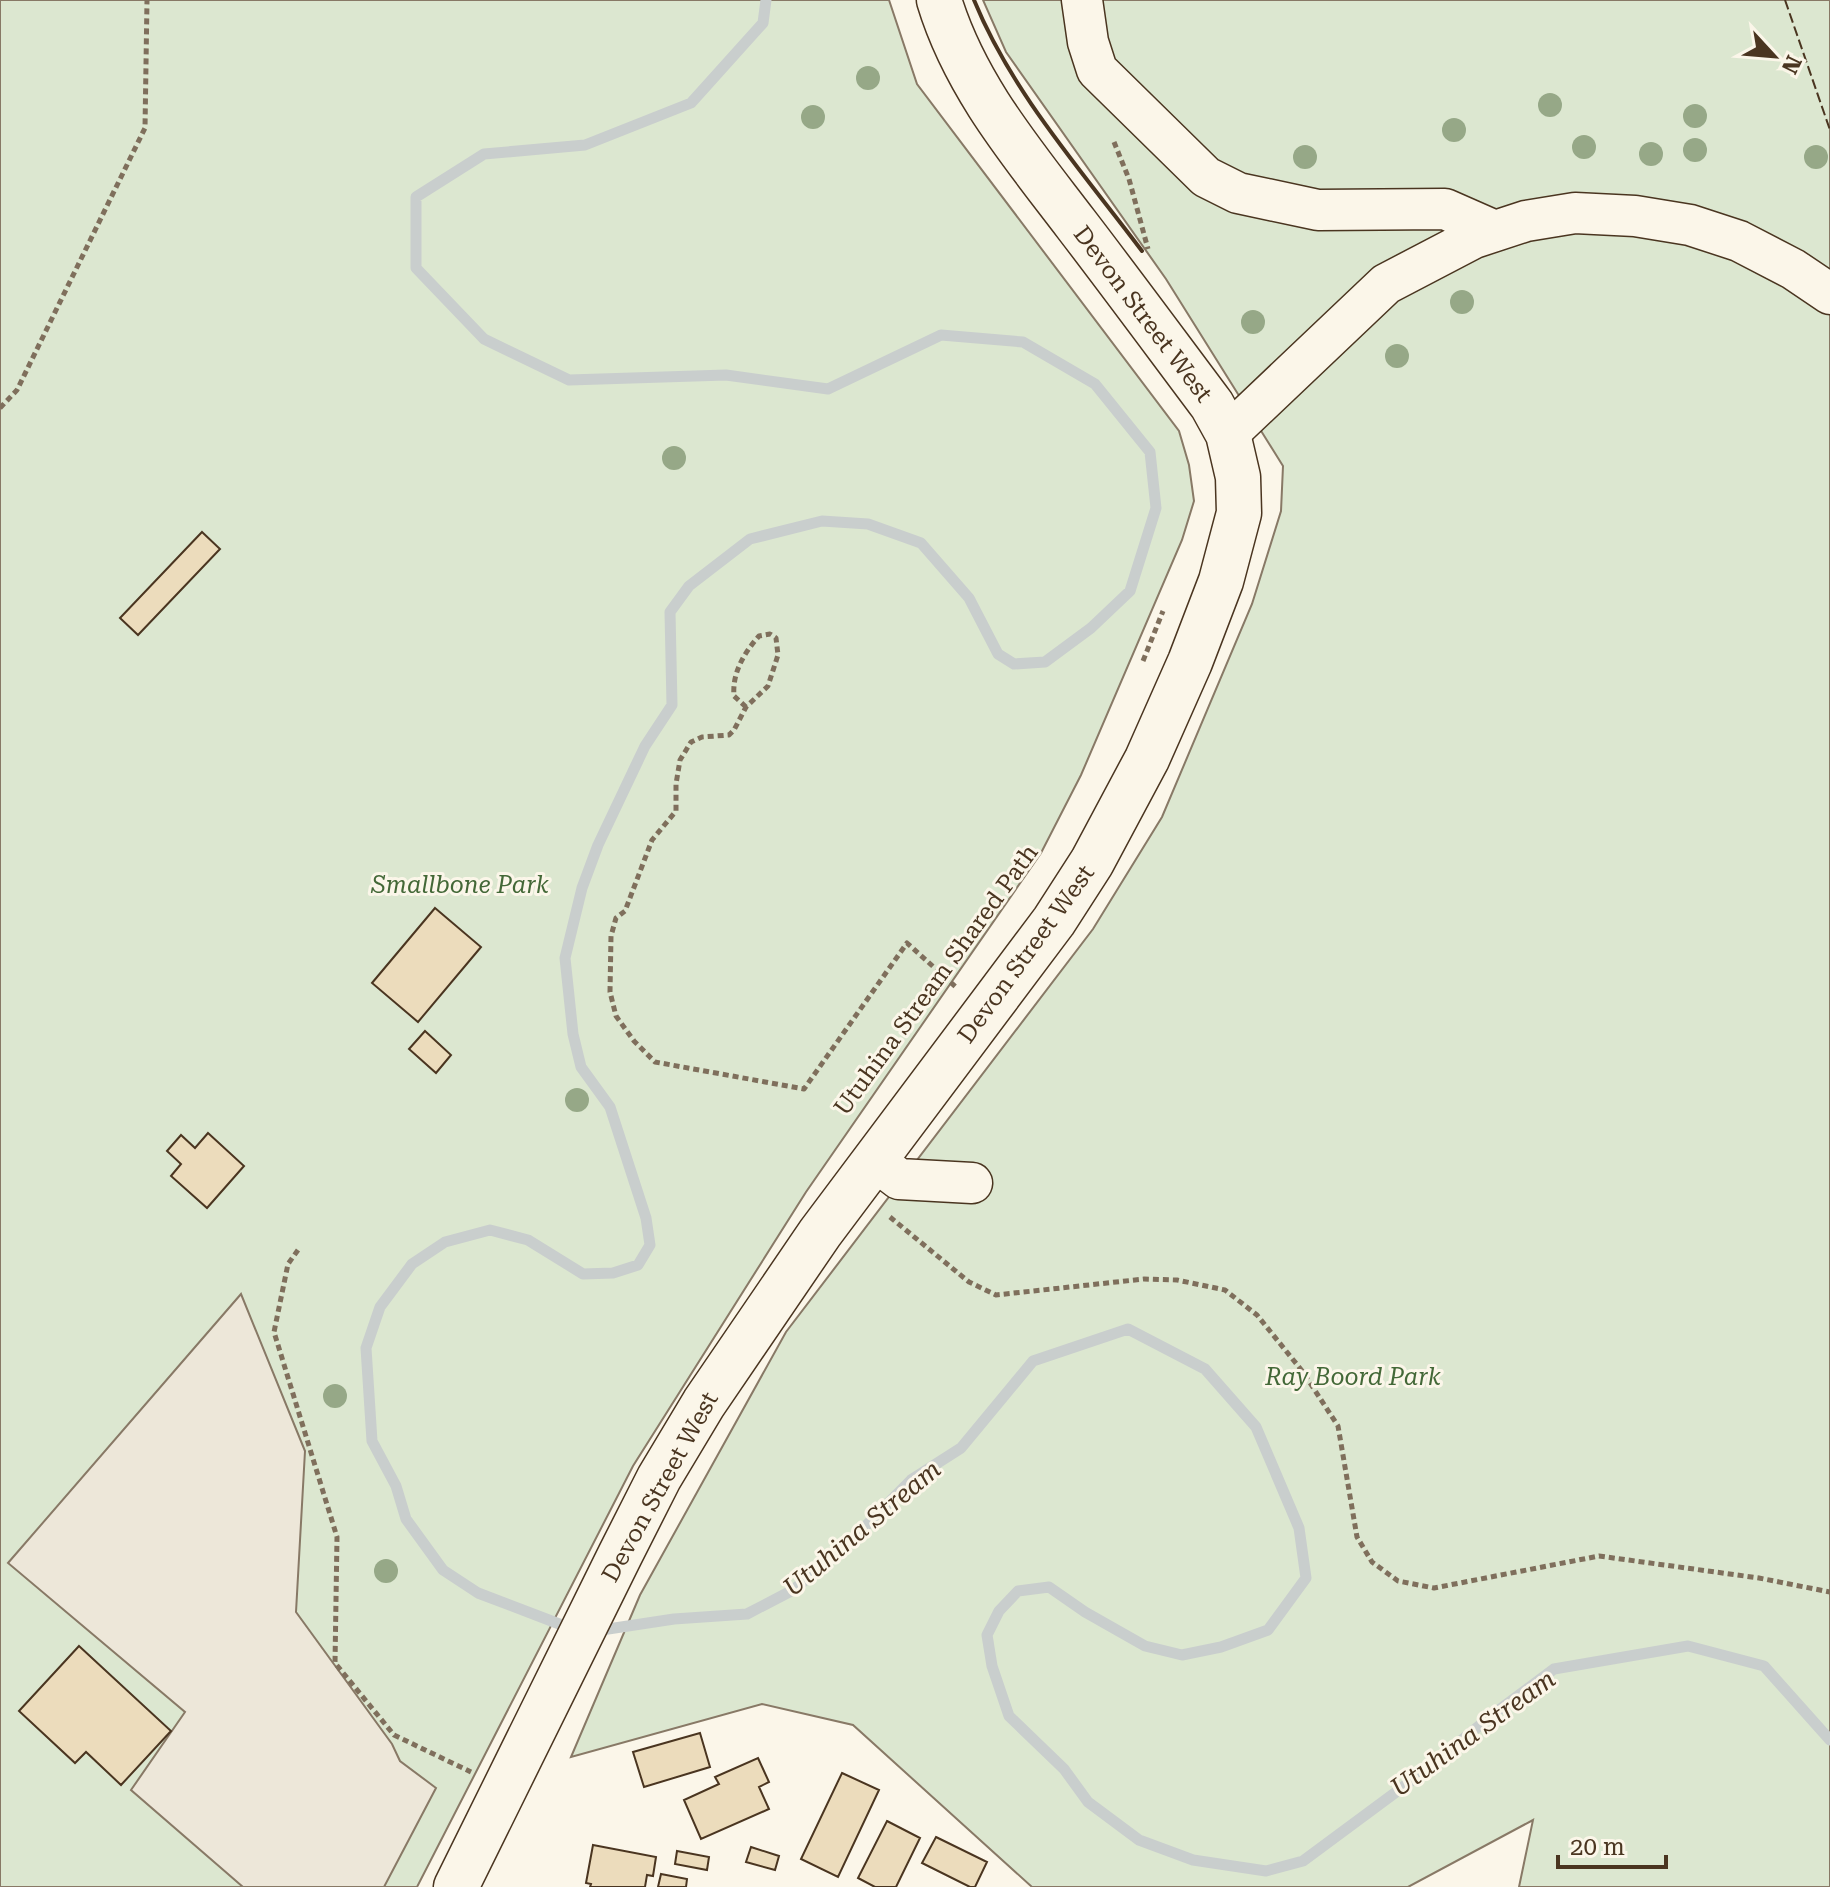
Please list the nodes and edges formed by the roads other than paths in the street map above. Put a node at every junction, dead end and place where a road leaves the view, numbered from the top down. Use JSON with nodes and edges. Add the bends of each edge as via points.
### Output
{"nodes":[{"id":1,"x":939,"y":0,"type":"edge"},
{"id":2,"x":1082,"y":0,"type":"edge"},
{"id":3,"x":1495,"y":231,"type":"junction"},
{"id":4,"x":1830,"y":294,"type":"edge"},
{"id":5,"x":1228,"y":434,"type":"junction"},
{"id":6,"x":874,"y":1160,"type":"junction"},
{"id":7,"x":972,"y":1183,"type":"dead end"},
{"id":8,"x":456,"y":1887,"type":"edge"}],
"edges":[{"from":1,"to":5,"type":"main road","name":"Devon Street West","via":[[969,74],[1002,128],[1212,405]]},
{"from":2,"to":3,"type":"lane","via":[[1097,70],[1206,177],[1238,193],[1318,210],[1445,209]]},
{"from":3,"to":4,"type":"lane","via":[[1575,213],[1690,225],[1739,241]]},
{"from":3,"to":5,"type":"lane","via":[[1386,284]]},
{"from":5,"to":6,"type":"main road","name":"Devon Street West","via":[[1239,513],[1221,581],[1147,759],[1054,921],[964,993]]},
{"from":6,"to":7,"type":"lane","via":[[899,1179]]},
{"from":6,"to":8,"type":"main road","name":"Devon Street West","via":[[759,1320],[659,1478]]}]}
